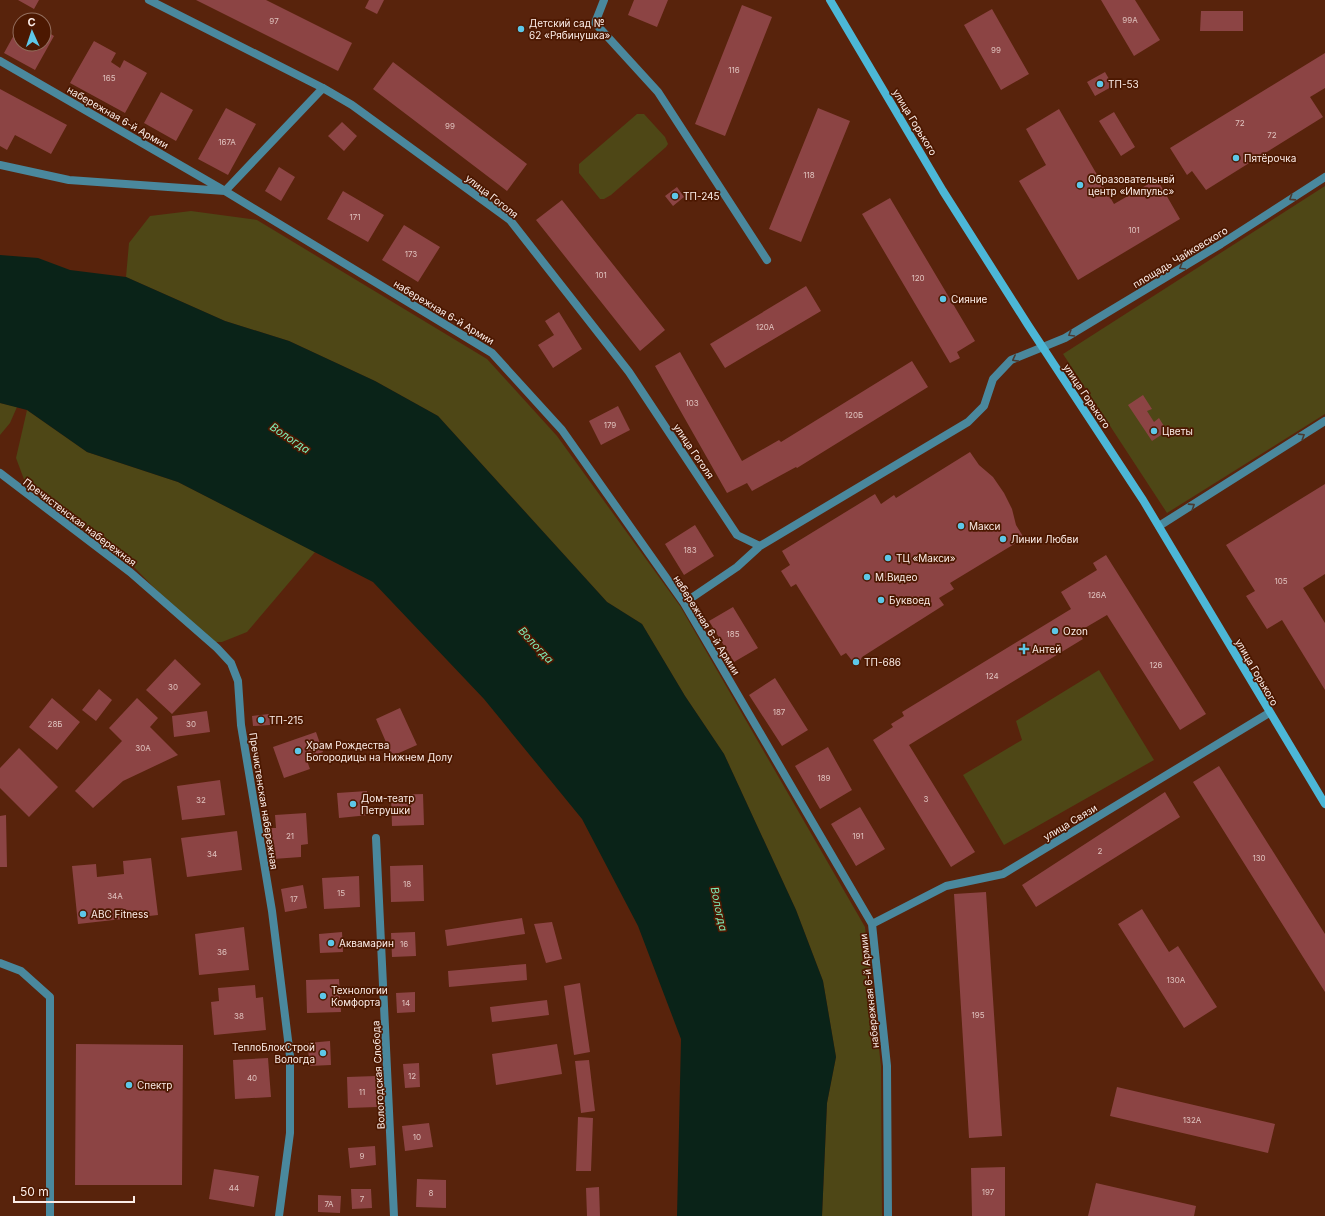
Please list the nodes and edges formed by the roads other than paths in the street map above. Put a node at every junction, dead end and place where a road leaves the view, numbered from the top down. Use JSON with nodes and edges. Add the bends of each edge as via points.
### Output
{"nodes":[{"id":1,"x":149,"y":0,"type":"edge"},
{"id":2,"x":604,"y":0,"type":"edge"},
{"id":3,"x":830,"y":0,"type":"edge"},
{"id":4,"x":0,"y":61,"type":"edge"},
{"id":5,"x":323,"y":88,"type":"junction"},
{"id":6,"x":0,"y":165,"type":"edge"},
{"id":7,"x":1325,"y":177,"type":"edge"},
{"id":8,"x":225,"y":191,"type":"junction"},
{"id":9,"x":767,"y":260,"type":"dead end"},
{"id":10,"x":1042,"y":347,"type":"junction"},
{"id":11,"x":1325,"y":421,"type":"edge"},
{"id":12,"x":0,"y":473,"type":"edge"},
{"id":13,"x":1159,"y":526,"type":"junction"},
{"id":14,"x":760,"y":546,"type":"junction"},
{"id":15,"x":684,"y":603,"type":"junction"},
{"id":16,"x":1269,"y":713,"type":"junction"},
{"id":17,"x":1325,"y":804,"type":"edge"},
{"id":18,"x":376,"y":838,"type":"dead end"},
{"id":19,"x":872,"y":924,"type":"junction"},
{"id":20,"x":0,"y":963,"type":"edge"},
{"id":21,"x":50,"y":1216,"type":"edge"},
{"id":22,"x":279,"y":1216,"type":"edge"},
{"id":23,"x":394,"y":1216,"type":"edge"},
{"id":24,"x":888,"y":1216,"type":"edge"}],
"edges":[{"from":1,"to":5,"type":"street","name":"улица Гоголя"},
{"from":2,"to":9,"type":"street","via":[[595,23],[658,92]]},
{"from":3,"to":10,"type":"street","name":"улица Горького","via":[[943,191]]},
{"from":4,"to":8,"type":"street","name":"набережная 6-й Армии"},
{"from":5,"to":8,"type":"street"},
{"from":5,"to":14,"type":"street","name":"улица Гоголя","via":[[352,105],[510,220],[629,372],[737,534]]},
{"from":6,"to":8,"type":"street","name":"набережная 6-й Армии","via":[[69,180]]},
{"from":7,"to":10,"type":"street","name":"площадь Чайковского","one_way":true,"via":[[1221,244],[1065,338]]},
{"from":8,"to":15,"type":"street","name":"набережная 6-й Армии","via":[[492,353],[562,430]]},
{"from":10,"to":13,"type":"street","name":"улица Горького"},
{"from":10,"to":14,"type":"street","name":"площадь Чайковского","one_way":true,"via":[[1011,360],[993,379],[984,406],[968,422]]},
{"from":13,"to":11,"type":"street","one_way":true},
{"from":12,"to":22,"type":"street","name":"Пречистенская набережная","via":[[130,572],[217,648],[231,663],[238,681],[241,725],[272,911],[290,1056],[290,1133]]},
{"from":13,"to":16,"type":"street","name":"улица Горького"},
{"from":14,"to":15,"type":"street","via":[[738,567]]},
{"from":15,"to":19,"type":"street","name":"набережная 6-й Армии"},
{"from":16,"to":17,"type":"street","name":"улица Горького"},
{"from":16,"to":19,"type":"street","name":"улица Связи","via":[[1003,874],[946,886]]},
{"from":18,"to":23,"type":"street","name":"Вологодская Слобода"},
{"from":19,"to":24,"type":"street","name":"набережная 6-й Армии","via":[[887,1066]]},
{"from":20,"to":21,"type":"street","via":[[21,971],[50,997]]}]}
